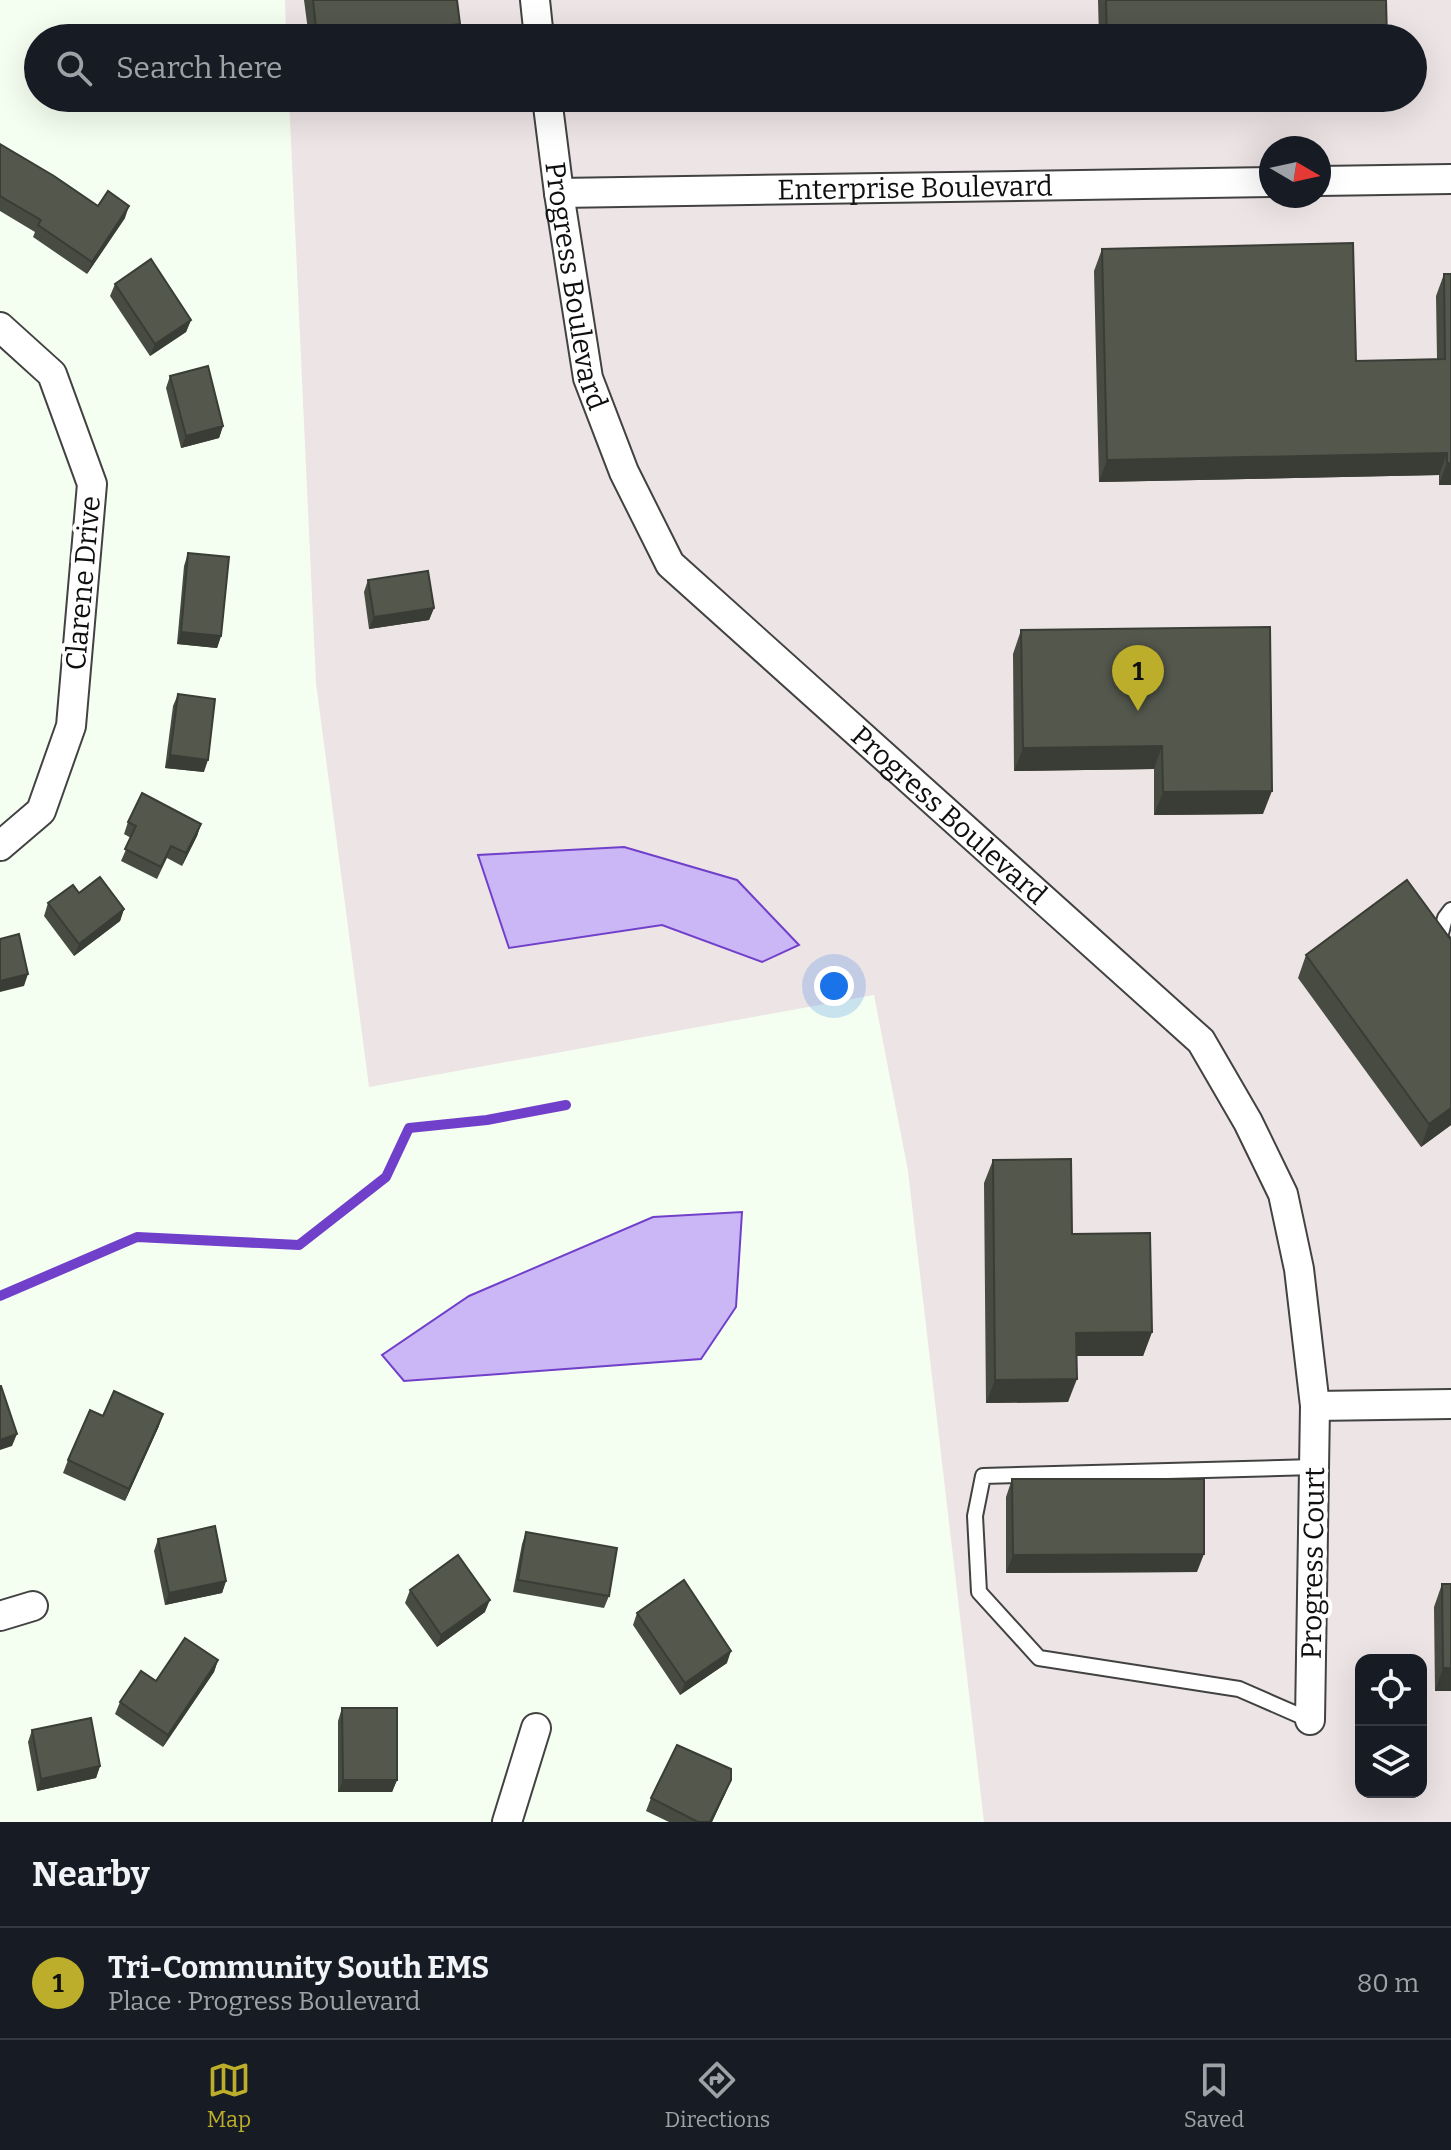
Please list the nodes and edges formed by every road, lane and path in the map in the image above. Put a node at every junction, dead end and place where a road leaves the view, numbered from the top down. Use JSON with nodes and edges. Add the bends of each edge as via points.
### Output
{"nodes":[{"id":1,"x":535,"y":0,"type":"edge"},
{"id":2,"x":538,"y":24,"type":"edge"},
{"id":3,"x":549,"y":112,"type":"edge"},
{"id":4,"x":1451,"y":179,"type":"edge"},
{"id":5,"x":1331,"y":181,"type":"edge"},
{"id":6,"x":1259,"y":182,"type":"edge"},
{"id":7,"x":559,"y":193,"type":"junction"},
{"id":8,"x":0,"y":327,"type":"edge"},
{"id":9,"x":0,"y":846,"type":"edge"},
{"id":10,"x":1451,"y":910,"type":"edge"},
{"id":11,"x":1451,"y":953,"type":"edge"},
{"id":12,"x":1451,"y":1404,"type":"edge"},
{"id":13,"x":1315,"y":1406,"type":"junction"},
{"id":14,"x":1314,"y":1467,"type":"junction"},
{"id":15,"x":33,"y":1606,"type":"dead end"},
{"id":16,"x":0,"y":1616,"type":"edge"},
{"id":17,"x":1310,"y":1720,"type":"joint"},
{"id":18,"x":536,"y":1728,"type":"dead end"},
{"id":19,"x":507,"y":1822,"type":"edge"}],
"edges":[{"from":1,"to":2,"type":"street"},
{"from":3,"to":7,"type":"street","name":"Progress Boulevard"},
{"from":4,"to":5,"type":"street"},
{"from":6,"to":7,"type":"street","name":"Enterprise Boulevard"},
{"from":7,"to":13,"type":"street","name":"Progress Boulevard","via":[[588,378],[624,472],[670,564],[1201,1041],[1283,1194],[1299,1269]]},
{"from":8,"to":9,"type":"street","name":"Clarene Drive","via":[[52,374],[92,484],[71,726],[41,811]]},
{"from":10,"to":11,"type":"lane","via":[[1440,937]]},
{"from":12,"to":13,"type":"street"},
{"from":13,"to":14,"type":"street","name":"Progress Court"},
{"from":14,"to":17,"type":"street","name":"Progress Court"},
{"from":14,"to":17,"type":"lane","via":[[983,1476],[975,1516],[979,1592],[1039,1658],[1239,1689]]},
{"from":15,"to":16,"type":"street"},
{"from":18,"to":19,"type":"street"}]}
